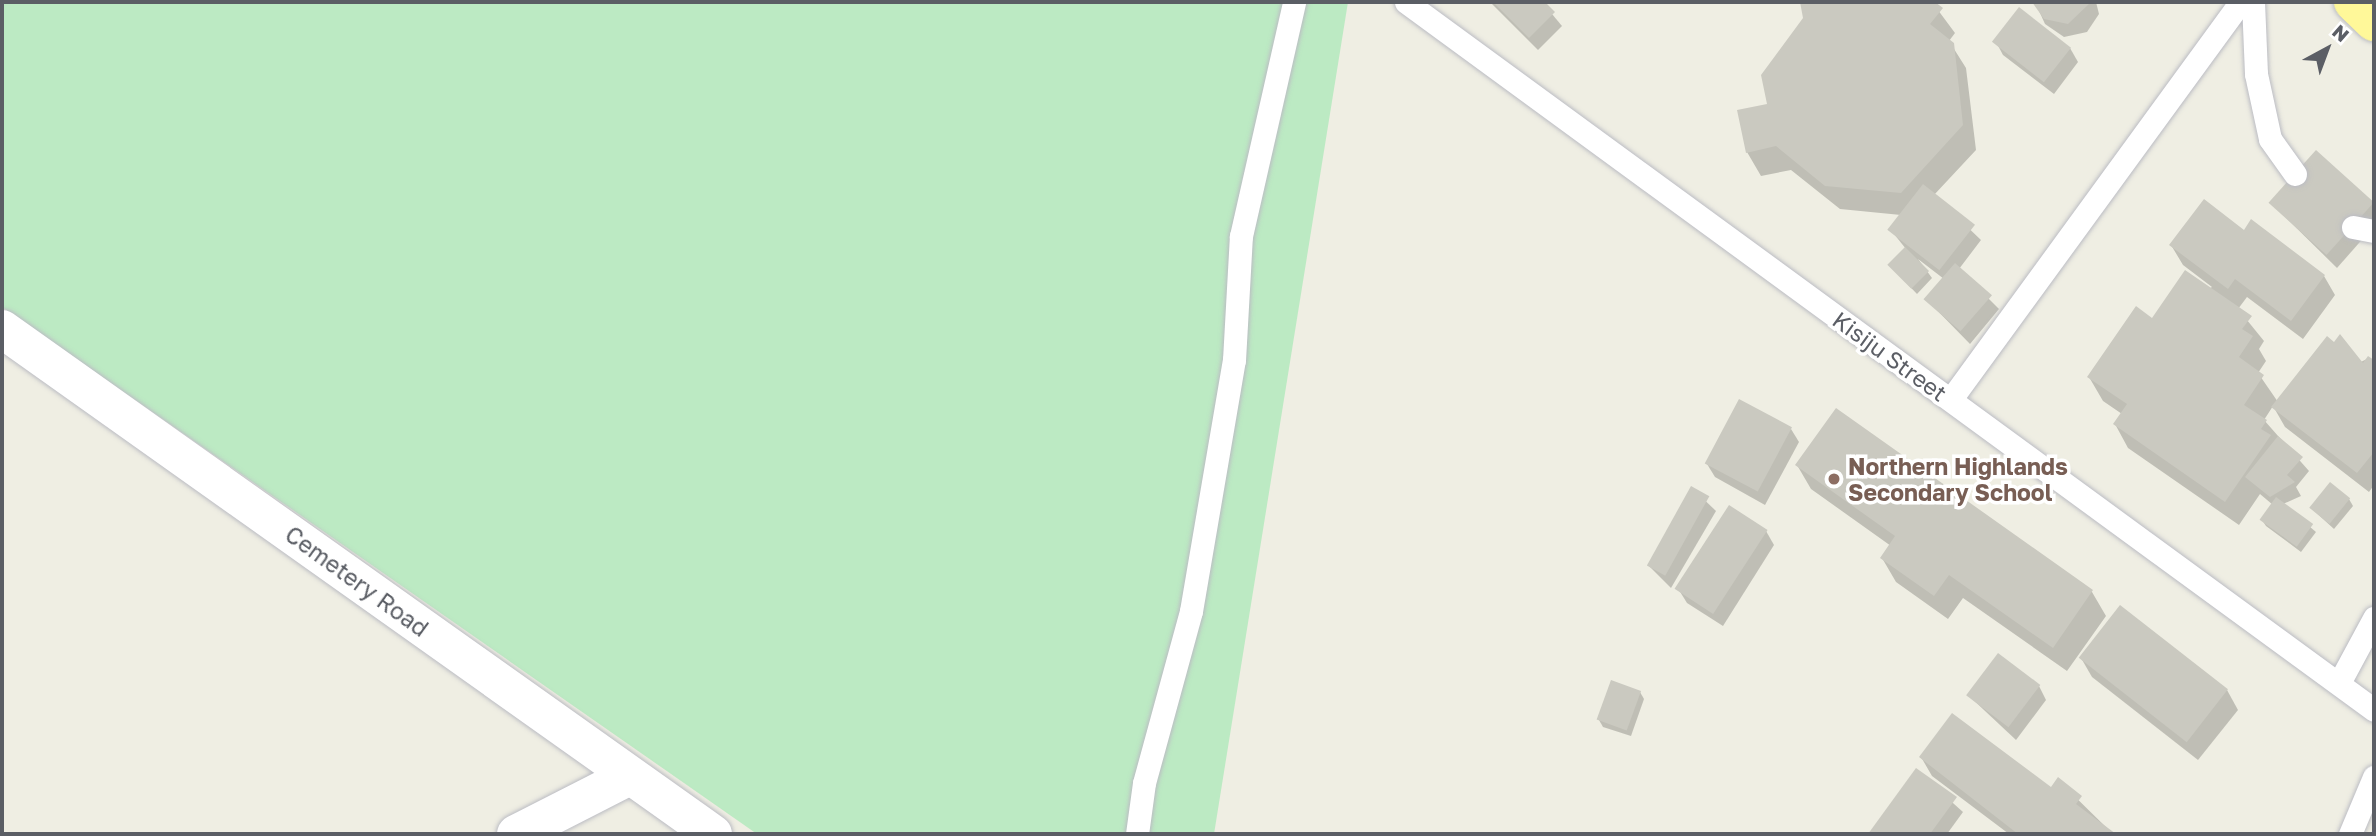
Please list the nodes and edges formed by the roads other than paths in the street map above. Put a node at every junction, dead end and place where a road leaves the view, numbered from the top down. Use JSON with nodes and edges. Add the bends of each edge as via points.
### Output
{"nodes":[{"id":1,"x":1294,"y":2,"type":"edge"},
{"id":2,"x":1406,"y":2,"type":"edge"},
{"id":3,"x":2240,"y":2,"type":"edge"},
{"id":4,"x":2253,"y":2,"type":"edge"},
{"id":5,"x":2353,"y":2,"type":"edge"},
{"id":6,"x":2374,"y":22,"type":"edge"},
{"id":7,"x":2295,"y":174,"type":"dead end"},
{"id":8,"x":2,"y":329,"type":"edge"},
{"id":9,"x":1951,"y":400,"type":"junction"},
{"id":10,"x":2374,"y":618,"type":"edge"},
{"id":11,"x":2339,"y":683,"type":"junction"},
{"id":12,"x":2374,"y":710,"type":"edge"},
{"id":13,"x":630,"y":776,"type":"junction"},
{"id":14,"x":2374,"y":777,"type":"edge"},
{"id":15,"x":531,"y":830,"type":"edge"},
{"id":16,"x":713,"y":834,"type":"edge"},
{"id":17,"x":1136,"y":834,"type":"edge"},
{"id":18,"x":2350,"y":834,"type":"edge"}],
"edges":[{"from":1,"to":17,"type":"lane","via":[[1241,236],[1234,359],[1191,611]]},
{"from":2,"to":9,"type":"lane","name":"Kisiju Street"},
{"from":3,"to":9,"type":"lane"},
{"from":4,"to":7,"type":"lane","via":[[2256,74],[2270,139]]},
{"from":5,"to":6,"type":"highway"},
{"from":8,"to":13,"type":"main road","name":"Cemetery Road"},
{"from":9,"to":11,"type":"lane","name":"Kisiju Street"},
{"from":10,"to":11,"type":"lane"},
{"from":11,"to":12,"type":"lane","name":"Kisiju Street"},
{"from":13,"to":15,"type":"main road"},
{"from":13,"to":16,"type":"main road","name":"Cemetery Road"},
{"from":14,"to":18,"type":"lane"}]}
